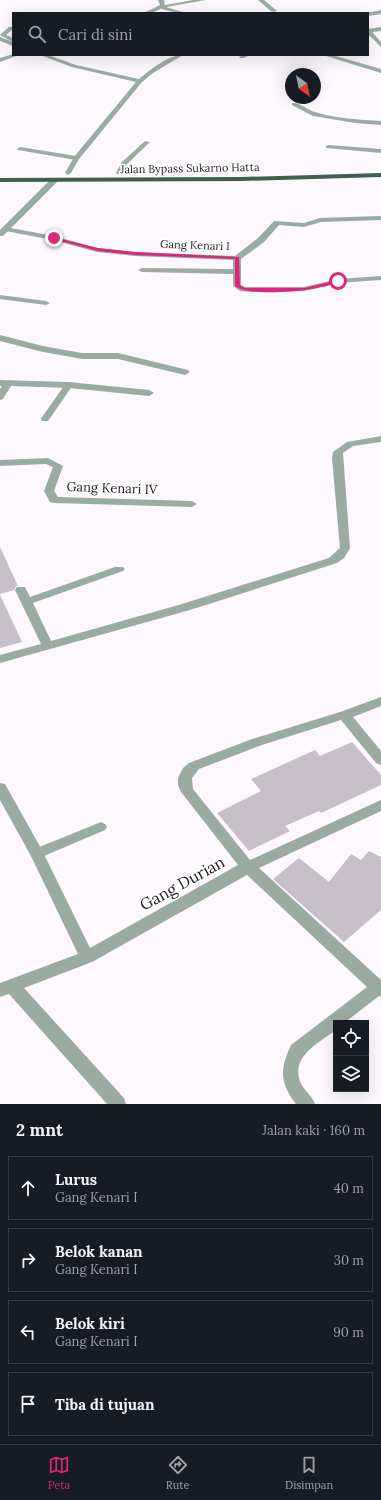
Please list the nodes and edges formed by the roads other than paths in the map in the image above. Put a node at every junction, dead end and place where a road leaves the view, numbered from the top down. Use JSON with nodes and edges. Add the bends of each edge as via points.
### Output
{"nodes":[{"id":1,"x":203,"y":0,"type":"edge"},
{"id":2,"x":261,"y":0,"type":"edge"},
{"id":3,"x":162,"y":4,"type":"edge"},
{"id":4,"x":274,"y":11,"type":"dead end"},
{"id":5,"x":149,"y":12,"type":"edge"},
{"id":6,"x":181,"y":12,"type":"edge"},
{"id":7,"x":381,"y":12,"type":"edge"},
{"id":8,"x":369,"y":14,"type":"edge"},
{"id":9,"x":11,"y":28,"type":"dead end"},
{"id":10,"x":381,"y":29,"type":"edge"},
{"id":11,"x":369,"y":31,"type":"edge"},
{"id":12,"x":369,"y":32,"type":"edge"},
{"id":13,"x":0,"y":39,"type":"edge"},
{"id":14,"x":12,"y":40,"type":"edge"},
{"id":15,"x":12,"y":44,"type":"edge"},
{"id":16,"x":381,"y":45,"type":"edge"},
{"id":17,"x":13,"y":56,"type":"edge"},
{"id":18,"x":46,"y":56,"type":"edge"},
{"id":19,"x":178,"y":56,"type":"edge"},
{"id":20,"x":329,"y":56,"type":"edge"},
{"id":21,"x":0,"y":60,"type":"edge"},
{"id":22,"x":381,"y":71,"type":"edge"},
{"id":23,"x":140,"y":81,"type":"junction"},
{"id":24,"x":294,"y":104,"type":"dead end"},
{"id":25,"x":381,"y":123,"type":"edge"},
{"id":26,"x":146,"y":142,"type":"dead end"},
{"id":27,"x":328,"y":147,"type":"dead end"},
{"id":28,"x":20,"y":149,"type":"dead end"},
{"id":29,"x":381,"y":151,"type":"edge"},
{"id":30,"x":76,"y":158,"type":"junction"},
{"id":31,"x":381,"y":169,"type":"edge"},
{"id":32,"x":0,"y":173,"type":"edge"},
{"id":33,"x":68,"y":173,"type":"junction"},
{"id":34,"x":119,"y":173,"type":"junction"},
{"id":35,"x":381,"y":175,"type":"edge"},
{"id":36,"x":0,"y":180,"type":"edge"},
{"id":37,"x":55,"y":180,"type":"junction"},
{"id":38,"x":381,"y":218,"type":"edge"},
{"id":39,"x":2,"y":231,"type":"edge"},
{"id":40,"x":237,"y":258,"type":"junction"},
{"id":41,"x":142,"y":270,"type":"dead end"},
{"id":42,"x":238,"y":272,"type":"junction"},
{"id":43,"x":381,"y":278,"type":"edge"},
{"id":44,"x":0,"y":297,"type":"edge"},
{"id":45,"x":46,"y":303,"type":"dead end"},
{"id":46,"x":0,"y":338,"type":"edge"},
{"id":47,"x":185,"y":372,"type":"dead end"},
{"id":48,"x":4,"y":383,"type":"edge"},
{"id":49,"x":69,"y":385,"type":"junction"},
{"id":50,"x":149,"y":393,"type":"dead end"},
{"id":51,"x":0,"y":397,"type":"edge"},
{"id":52,"x":45,"y":420,"type":"dead end"},
{"id":53,"x":381,"y":439,"type":"edge"},
{"id":54,"x":0,"y":463,"type":"edge"},
{"id":55,"x":192,"y":504,"type":"dead end"},
{"id":56,"x":119,"y":569,"type":"dead end"},
{"id":57,"x":21,"y":590,"type":"dead end"},
{"id":58,"x":26,"y":602,"type":"junction"},
{"id":59,"x":48,"y":646,"type":"junction"},
{"id":60,"x":0,"y":659,"type":"edge"},
{"id":61,"x":381,"y":701,"type":"edge"},
{"id":62,"x":344,"y":715,"type":"junction"},
{"id":63,"x":381,"y":760,"type":"edge"},
{"id":64,"x":0,"y":788,"type":"edge"},
{"id":65,"x":381,"y":805,"type":"edge"},
{"id":66,"x":101,"y":827,"type":"dead end"},
{"id":67,"x":37,"y":854,"type":"junction"},
{"id":68,"x":248,"y":867,"type":"junction"},
{"id":69,"x":86,"y":956,"type":"junction"},
{"id":70,"x":6,"y":988,"type":"edge"},
{"id":71,"x":379,"y":989,"type":"edge"},
{"id":72,"x":118,"y":1104,"type":"edge"},
{"id":73,"x":307,"y":1104,"type":"edge"}],
"edges":[{"from":1,"to":3,"type":"street"},
{"from":2,"to":4,"type":"street"},
{"from":3,"to":5,"type":"street"},
{"from":3,"to":6,"type":"street"},
{"from":7,"to":8,"type":"street"},
{"from":9,"to":14,"type":"lane","via":[[3,35]]},
{"from":10,"to":11,"type":"street"},
{"from":12,"to":16,"type":"street"},
{"from":13,"to":15,"type":"street"},
{"from":17,"to":21,"type":"street"},
{"from":18,"to":23,"type":"street","via":[[74,66]]},
{"from":19,"to":23,"type":"street"},
{"from":20,"to":22,"type":"street"},
{"from":23,"to":30,"type":"street"},
{"from":24,"to":25,"type":"street","via":[[313,114]]},
{"from":26,"to":34,"type":"lane","via":[[123,164]]},
{"from":27,"to":29,"type":"street"},
{"from":28,"to":30,"type":"lane"},
{"from":30,"to":33,"type":"street"},
{"from":31,"to":34,"type":"highway","name":"Jalan Bypass Sukarno Hatta"},
{"from":32,"to":33,"type":"highway","name":"Jalan Bypass Sukarno Hatta"},
{"from":33,"to":34,"type":"highway","name":"Jalan Bypass Sukarno Hatta"},
{"from":35,"to":37,"type":"highway","name":"Jalan Bypass Sukarno Hatta"},
{"from":36,"to":37,"type":"highway","name":"Jalan Bypass Sukarno Hatta"},
{"from":37,"to":39,"type":"street"},
{"from":38,"to":40,"type":"street","via":[[320,220],[304,225],[277,223],[261,240]]},
{"from":39,"to":40,"type":"street","name":"Gang Kenari I","via":[[54,238],[98,250]]},
{"from":40,"to":42,"type":"street","name":"Gang Kenari I"},
{"from":41,"to":42,"type":"street"},
{"from":42,"to":43,"type":"street","name":"Gang Kenari I","via":[[237,286],[253,290],[304,289],[338,281]]},
{"from":44,"to":45,"type":"lane"},
{"from":46,"to":47,"type":"street","via":[[82,356],[118,356]]},
{"from":48,"to":49,"type":"street"},
{"from":48,"to":51,"type":"street"},
{"from":49,"to":50,"type":"street"},
{"from":49,"to":52,"type":"lane"},
{"from":53,"to":59,"type":"street","via":[[350,444],[338,452],[345,548],[342,555],[336,559],[286,577]]},
{"from":54,"to":55,"type":"street","name":"Gang Kenari IV","via":[[48,461],[58,466],[49,491],[54,500]]},
{"from":56,"to":58,"type":"street"},
{"from":57,"to":58,"type":"street"},
{"from":58,"to":59,"type":"street"},
{"from":59,"to":60,"type":"street"},
{"from":61,"to":62,"type":"street"},
{"from":62,"to":63,"type":"street"},
{"from":62,"to":68,"type":"street","via":[[257,742],[189,769],[184,782],[188,792]]},
{"from":64,"to":67,"type":"street"},
{"from":65,"to":68,"type":"street","name":"Gang Durian"},
{"from":66,"to":67,"type":"lane"},
{"from":67,"to":69,"type":"street"},
{"from":68,"to":69,"type":"street","name":"Gang Durian"},
{"from":68,"to":71,"type":"street"},
{"from":69,"to":70,"type":"street","name":"Gang Durian"},
{"from":70,"to":72,"type":"street"},
{"from":71,"to":73,"type":"street","via":[[297,1050],[290,1076],[292,1086]]}]}
